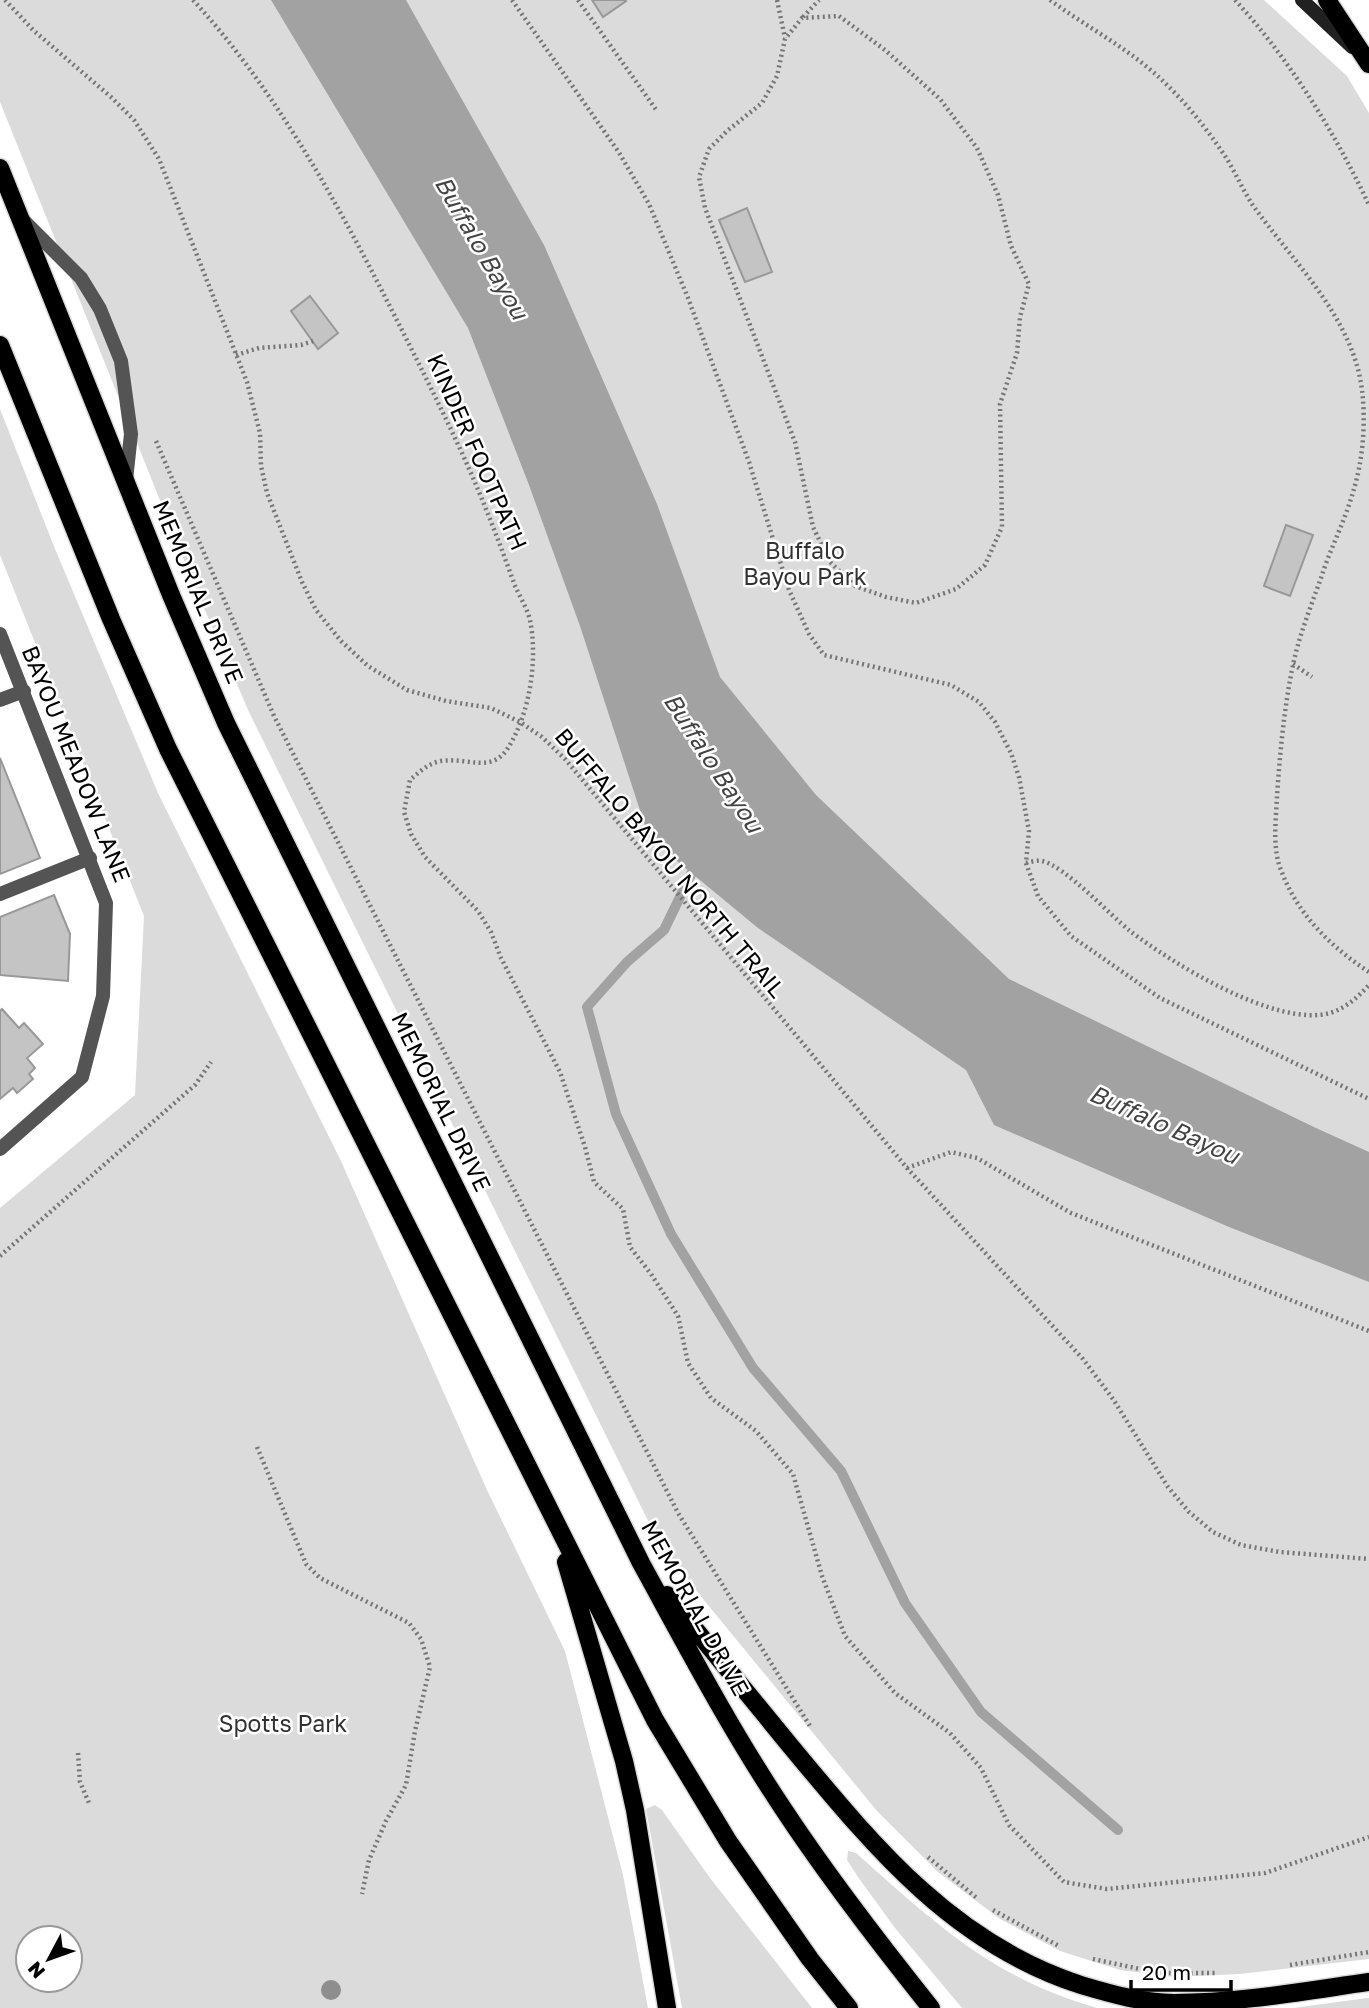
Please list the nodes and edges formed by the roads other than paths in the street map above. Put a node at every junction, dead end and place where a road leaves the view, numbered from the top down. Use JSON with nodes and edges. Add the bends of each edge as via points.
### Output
{"nodes":[{"id":1,"x":1302,"y":0,"type":"edge"},
{"id":2,"x":1327,"y":0,"type":"edge"},
{"id":3,"x":1368,"y":62,"type":"edge"},
{"id":4,"x":0,"y":168,"type":"edge"},
{"id":5,"x":20,"y":218,"type":"junction"},
{"id":6,"x":0,"y":345,"type":"edge"},
{"id":7,"x":6,"y":370,"type":"edge"},
{"id":8,"x":125,"y":482,"type":"junction"},
{"id":9,"x":0,"y":634,"type":"edge"},
{"id":10,"x":24,"y":691,"type":"junction"},
{"id":11,"x":0,"y":700,"type":"edge"},
{"id":12,"x":90,"y":858,"type":"junction"},
{"id":13,"x":0,"y":894,"type":"edge"},
{"id":14,"x":0,"y":1149,"type":"edge"},
{"id":15,"x":554,"y":1522,"type":"junction"},
{"id":16,"x":641,"y":1563,"type":"junction"},
{"id":17,"x":1369,"y":1982,"type":"edge"},
{"id":18,"x":667,"y":2008,"type":"edge"},
{"id":19,"x":849,"y":2008,"type":"edge"},
{"id":20,"x":931,"y":2008,"type":"edge"}],
"edges":[{"from":1,"to":3,"type":"street"},
{"from":2,"to":3,"type":"main road"},
{"from":4,"to":5,"type":"main road","name":"MEMORIAL DRIVE"},
{"from":5,"to":8,"type":"main road","name":"MEMORIAL DRIVE"},
{"from":5,"to":8,"type":"street","via":[[81,278],[100,309],[121,361],[131,434]]},
{"from":6,"to":7,"type":"main road"},
{"from":7,"to":15,"type":"main road","via":[[168,749]]},
{"from":8,"to":16,"type":"main road","name":"MEMORIAL DRIVE","via":[[226,723]]},
{"from":9,"to":10,"type":"street","name":"BAYOU MEADOW LANE"},
{"from":10,"to":11,"type":"street"},
{"from":10,"to":12,"type":"street","name":"BAYOU MEADOW LANE"},
{"from":12,"to":13,"type":"street"},
{"from":12,"to":14,"type":"street","name":"BAYOU MEADOW LANE","via":[[106,903],[103,996],[82,1077]]},
{"from":15,"to":18,"type":"main road","via":[[624,1761]]},
{"from":15,"to":19,"type":"main road","via":[[655,1720],[715,1819]]},
{"from":16,"to":17,"type":"main road","via":[[858,1828],[921,1892],[986,1940],[1050,1975],[1114,1995],[1173,2003]]},
{"from":16,"to":20,"type":"main road","name":"MEMORIAL DRIVE","via":[[709,1689],[781,1806],[859,1919]]}]}
